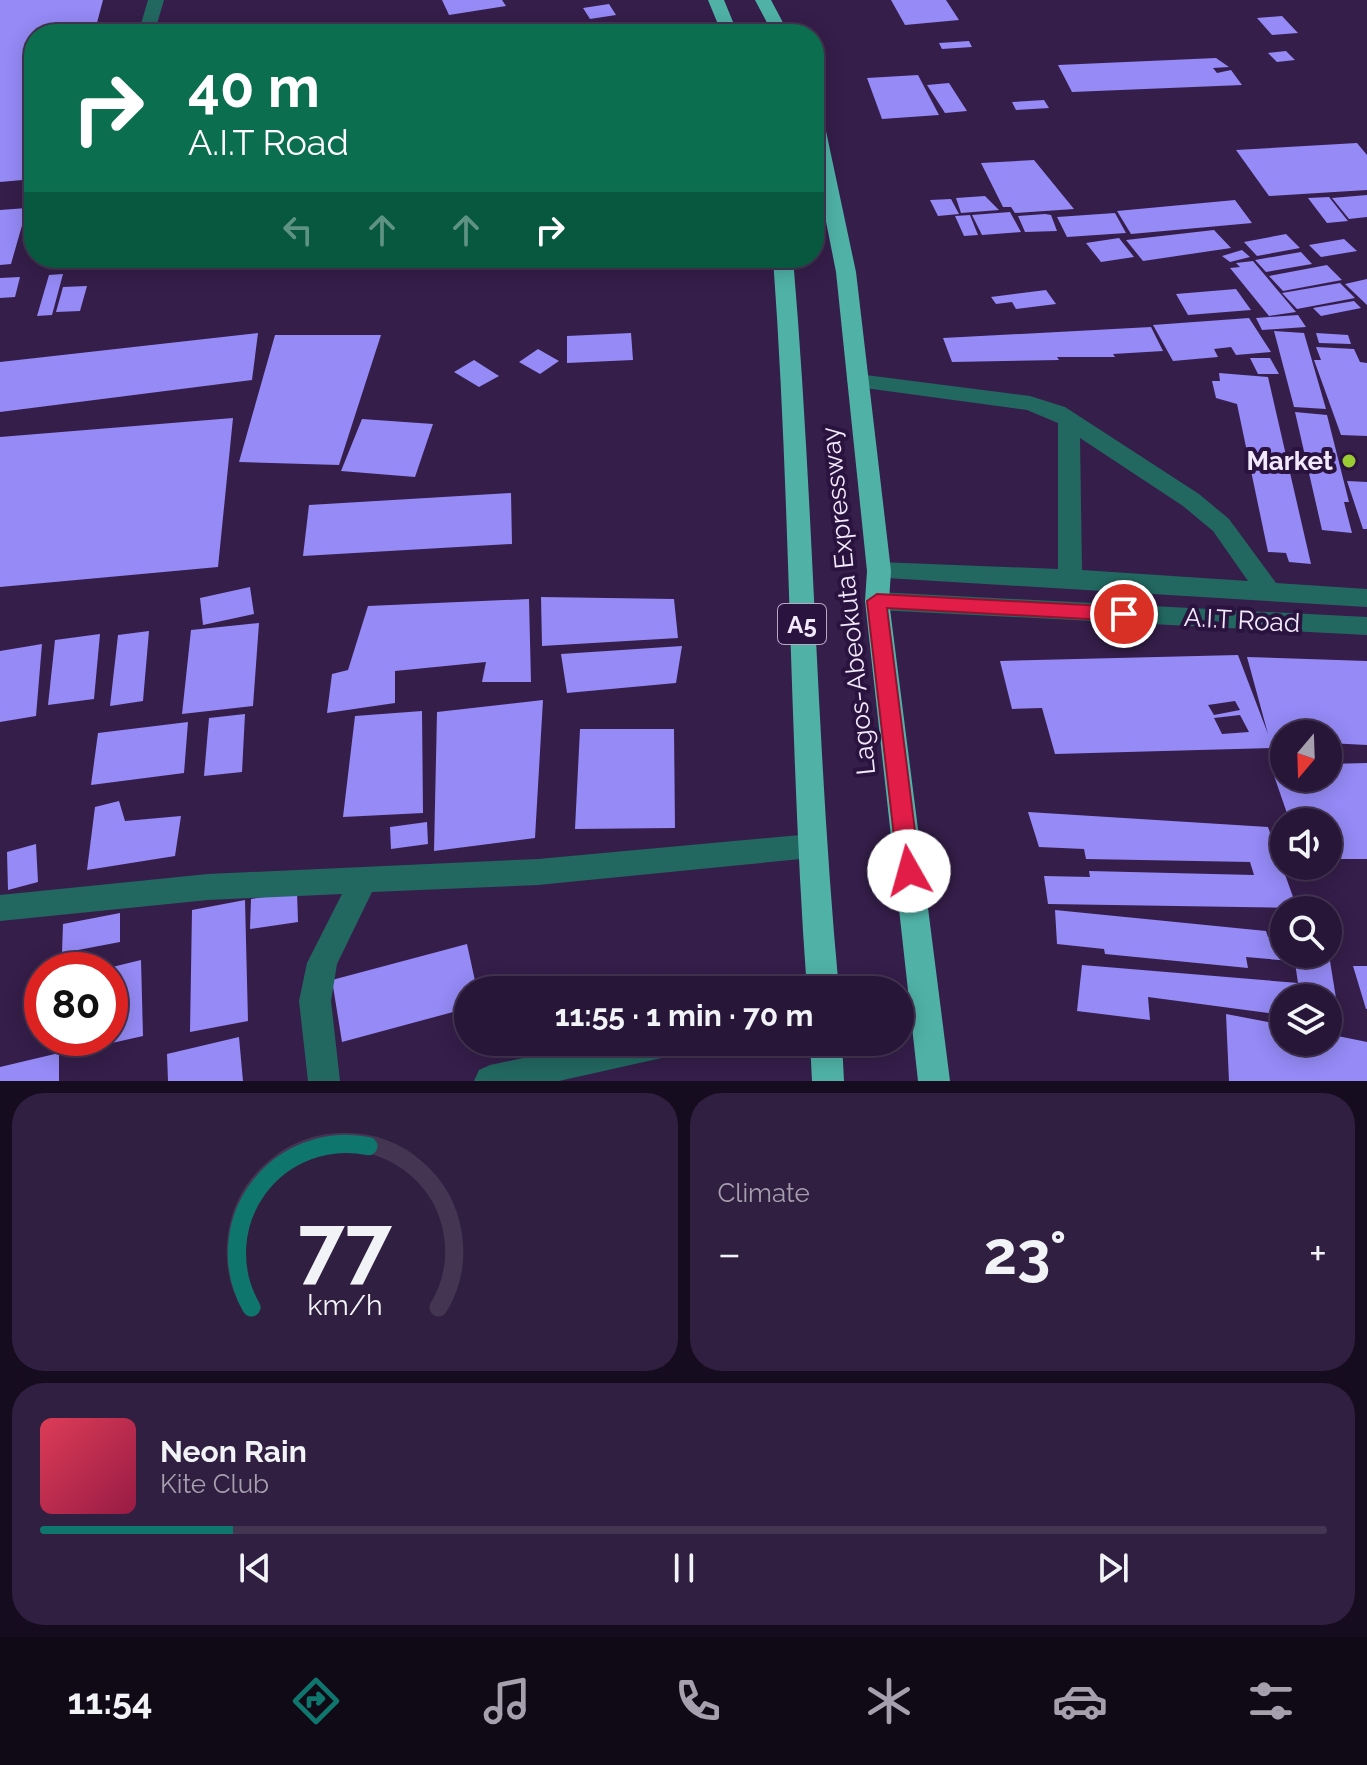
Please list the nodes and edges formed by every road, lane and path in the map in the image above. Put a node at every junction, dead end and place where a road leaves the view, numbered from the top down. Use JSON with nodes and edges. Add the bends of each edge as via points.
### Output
{"nodes":[{"id":1,"x":156,"y":0,"type":"edge"},
{"id":2,"x":716,"y":0,"type":"edge"},
{"id":3,"x":763,"y":0,"type":"edge"},
{"id":4,"x":149,"y":24,"type":"edge"},
{"id":5,"x":726,"y":24,"type":"edge"},
{"id":6,"x":776,"y":24,"type":"edge"},
{"id":7,"x":824,"y":165,"type":"edge"},
{"id":8,"x":784,"y":268,"type":"edge"},
{"id":9,"x":858,"y":381,"type":"junction"},
{"id":10,"x":1069,"y":420,"type":"junction"},
{"id":11,"x":879,"y":571,"type":"junction"},
{"id":12,"x":1070,"y":578,"type":"junction"},
{"id":13,"x":1269,"y":591,"type":"junction"},
{"id":14,"x":1367,"y":598,"type":"edge"},
{"id":15,"x":877,"y":601,"type":"junction"},
{"id":16,"x":1367,"y":626,"type":"edge"},
{"id":17,"x":811,"y":846,"type":"junction"},
{"id":18,"x":362,"y":883,"type":"junction"},
{"id":19,"x":0,"y":908,"type":"edge"},
{"id":20,"x":822,"y":976,"type":"edge"},
{"id":21,"x":603,"y":1056,"type":"edge"},
{"id":22,"x":827,"y":1056,"type":"edge"},
{"id":23,"x":324,"y":1081,"type":"edge"},
{"id":24,"x":490,"y":1081,"type":"edge"},
{"id":25,"x":828,"y":1081,"type":"edge"},
{"id":26,"x":934,"y":1081,"type":"edge"}],
"edges":[{"from":1,"to":4,"type":"street"},
{"from":2,"to":5,"type":"highway"},
{"from":3,"to":6,"type":"highway"},
{"from":7,"to":9,"type":"highway","name":"Lagos-Abeokuta Expressway","via":[[846,272]]},
{"from":8,"to":17,"type":"highway","name":"Lagos-Abeokuta Expressway","number":"A5"},
{"from":9,"to":10,"type":"street","via":[[1030,403]]},
{"from":9,"to":11,"type":"highway","name":"Lagos-Abeokuta Expressway"},
{"from":10,"to":12,"type":"street"},
{"from":10,"to":13,"type":"street","via":[[1211,517]]},
{"from":11,"to":12,"type":"street","name":"A.I.T Road"},
{"from":11,"to":15,"type":"highway","name":"Lagos-Abeokuta Expressway"},
{"from":12,"to":13,"type":"street","name":"A.I.T Road"},
{"from":13,"to":14,"type":"street","name":"A.I.T Road"},
{"from":15,"to":16,"type":"street","name":"A.I.T Road"},
{"from":15,"to":26,"type":"highway","name":"Lagos-Abeokuta Expressway"},
{"from":17,"to":18,"type":"street"},
{"from":17,"to":20,"type":"highway","name":"Lagos-Abeokuta Expressway","number":"A5"},
{"from":18,"to":19,"type":"street","via":[[208,887]]},
{"from":18,"to":23,"type":"street","via":[[322,963],[315,1001]]},
{"from":21,"to":24,"type":"street"},
{"from":22,"to":25,"type":"highway"}]}
